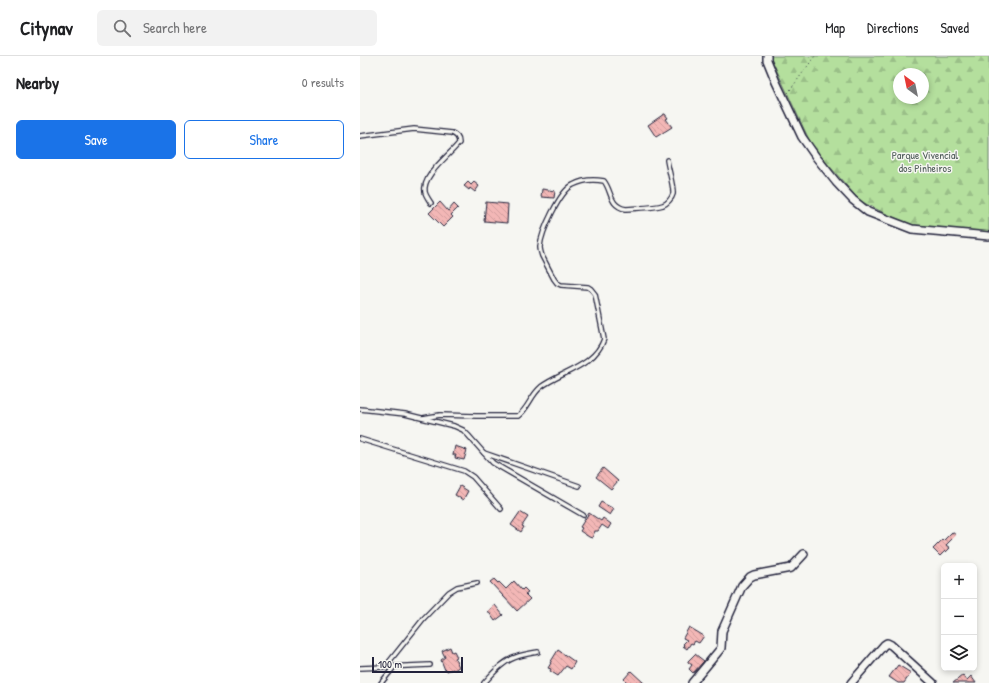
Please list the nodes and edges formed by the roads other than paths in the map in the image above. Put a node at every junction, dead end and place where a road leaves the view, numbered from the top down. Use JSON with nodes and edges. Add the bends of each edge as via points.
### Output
{"nodes":[{"id":1,"x":767,"y":56,"type":"edge"},
{"id":2,"x":360,"y":136,"type":"edge"},
{"id":3,"x":667,"y":160,"type":"dead end"},
{"id":4,"x":431,"y":203,"type":"dead end"},
{"id":5,"x":989,"y":236,"type":"edge"},
{"id":6,"x":360,"y":409,"type":"edge"},
{"id":7,"x":423,"y":418,"type":"junction"},
{"id":8,"x":360,"y":439,"type":"edge"},
{"id":9,"x":483,"y":452,"type":"junction"},
{"id":10,"x":579,"y":486,"type":"dead end"},
{"id":11,"x":501,"y":509,"type":"dead end"},
{"id":12,"x":583,"y":515,"type":"dead end"},
{"id":13,"x":804,"y":554,"type":"dead end"},
{"id":14,"x":477,"y":583,"type":"dead end"},
{"id":15,"x":538,"y":652,"type":"dead end"},
{"id":16,"x":430,"y":665,"type":"dead end"},
{"id":17,"x":385,"y":667,"type":"junction"},
{"id":18,"x":394,"y":667,"type":"junction"},
{"id":19,"x":360,"y":668,"type":"edge"},
{"id":20,"x":381,"y":683,"type":"edge"},
{"id":21,"x":484,"y":683,"type":"edge"},
{"id":22,"x":692,"y":683,"type":"edge"},
{"id":23,"x":851,"y":683,"type":"edge"},
{"id":24,"x":933,"y":683,"type":"edge"}],
"edges":[{"from":1,"to":5,"type":"street","via":[[802,137],[853,200],[868,212],[912,229]]},
{"from":2,"to":4,"type":"lane","via":[[414,129],[456,135],[459,143],[427,181],[425,192]]},
{"from":3,"to":7,"type":"lane","via":[[673,194],[664,205],[621,208],[612,198],[604,181],[595,179],[573,184],[568,188],[550,216],[544,231],[540,246],[542,256],[556,282],[561,285],[588,287],[595,294],[604,339],[595,354],[541,387],[518,416],[440,415]]},
{"from":6,"to":7,"type":"lane"},
{"from":7,"to":9,"type":"lane","via":[[463,430]]},
{"from":8,"to":11,"type":"lane","via":[[464,471],[473,477]]},
{"from":9,"to":10,"type":"lane"},
{"from":9,"to":12,"type":"lane","via":[[501,468]]},
{"from":13,"to":22,"type":"street","via":[[791,568],[754,575],[746,581],[722,631],[721,648]]},
{"from":14,"to":17,"type":"lane","via":[[457,587],[449,592],[424,618]]},
{"from":15,"to":21,"type":"lane","via":[[505,662]]},
{"from":16,"to":18,"type":"lane"},
{"from":17,"to":18,"type":"lane"},
{"from":17,"to":19,"type":"lane"},
{"from":18,"to":20,"type":"lane"},
{"from":23,"to":24,"type":"street","via":[[887,643]]}]}
